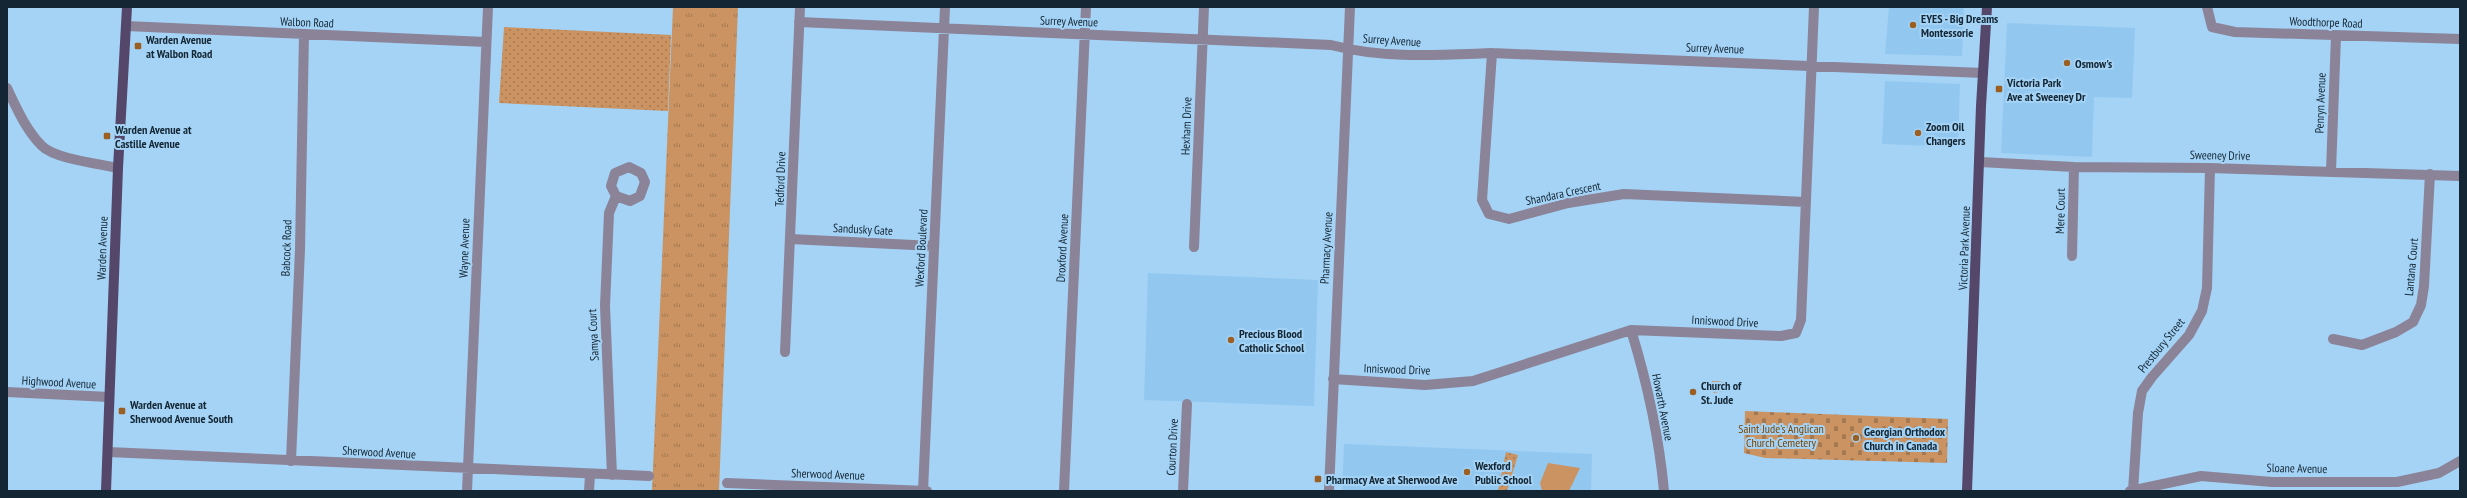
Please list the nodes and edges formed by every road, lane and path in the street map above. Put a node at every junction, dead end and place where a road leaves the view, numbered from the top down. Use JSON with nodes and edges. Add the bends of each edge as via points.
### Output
{"nodes":[{"id":1,"x":127,"y":7,"type":"edge"},
{"id":2,"x":488,"y":7,"type":"edge"},
{"id":3,"x":800,"y":7,"type":"edge"},
{"id":4,"x":945,"y":7,"type":"edge"},
{"id":5,"x":1086,"y":7,"type":"edge"},
{"id":6,"x":1204,"y":7,"type":"edge"},
{"id":7,"x":1350,"y":7,"type":"edge"},
{"id":8,"x":1814,"y":7,"type":"edge"},
{"id":9,"x":1987,"y":7,"type":"edge"},
{"id":10,"x":2207,"y":7,"type":"edge"},
{"id":11,"x":799,"y":22,"type":"junction"},
{"id":12,"x":126,"y":26,"type":"junction"},
{"id":13,"x":944,"y":28,"type":"junction"},
{"id":14,"x":304,"y":34,"type":"junction"},
{"id":15,"x":1085,"y":34,"type":"junction"},
{"id":16,"x":2336,"y":36,"type":"junction"},
{"id":17,"x":2460,"y":38,"type":"edge"},
{"id":18,"x":1203,"y":39,"type":"junction"},
{"id":19,"x":486,"y":42,"type":"junction"},
{"id":20,"x":1348,"y":49,"type":"junction"},
{"id":21,"x":1492,"y":53,"type":"junction"},
{"id":22,"x":1812,"y":65,"type":"junction"},
{"id":23,"x":1983,"y":73,"type":"junction"},
{"id":24,"x":7,"y":88,"type":"edge"},
{"id":25,"x":1980,"y":162,"type":"junction"},
{"id":26,"x":2074,"y":167,"type":"junction"},
{"id":27,"x":118,"y":168,"type":"junction"},
{"id":28,"x":2210,"y":168,"type":"junction"},
{"id":29,"x":2331,"y":171,"type":"junction"},
{"id":30,"x":2430,"y":174,"type":"junction"},
{"id":31,"x":2460,"y":176,"type":"edge"},
{"id":32,"x":616,"y":196,"type":"dead end"},
{"id":33,"x":1806,"y":202,"type":"junction"},
{"id":34,"x":790,"y":239,"type":"junction"},
{"id":35,"x":934,"y":246,"type":"junction"},
{"id":36,"x":1194,"y":247,"type":"dead end"},
{"id":37,"x":2072,"y":256,"type":"dead end"},
{"id":38,"x":1631,"y":330,"type":"junction"},
{"id":39,"x":2333,"y":339,"type":"dead end"},
{"id":40,"x":785,"y":352,"type":"dead end"},
{"id":41,"x":1333,"y":379,"type":"junction"},
{"id":42,"x":7,"y":392,"type":"edge"},
{"id":43,"x":109,"y":397,"type":"junction"},
{"id":44,"x":1187,"y":404,"type":"dead end"},
{"id":45,"x":108,"y":452,"type":"junction"},
{"id":46,"x":291,"y":461,"type":"junction"},
{"id":47,"x":2460,"y":461,"type":"edge"},
{"id":48,"x":468,"y":469,"type":"junction"},
{"id":49,"x":612,"y":474,"type":"junction"},
{"id":50,"x":590,"y":475,"type":"junction"},
{"id":51,"x":649,"y":476,"type":"dead end"},
{"id":52,"x":727,"y":483,"type":"dead end"},
{"id":53,"x":2272,"y":486,"type":"edge"},
{"id":54,"x":106,"y":491,"type":"edge"},
{"id":55,"x":467,"y":491,"type":"edge"},
{"id":56,"x":589,"y":491,"type":"edge"},
{"id":57,"x":923,"y":491,"type":"edge"},
{"id":58,"x":927,"y":491,"type":"edge"},
{"id":59,"x":1064,"y":491,"type":"edge"},
{"id":60,"x":1183,"y":491,"type":"edge"},
{"id":61,"x":1329,"y":491,"type":"edge"},
{"id":62,"x":1664,"y":491,"type":"edge"},
{"id":63,"x":1967,"y":491,"type":"edge"},
{"id":64,"x":2132,"y":491,"type":"edge"}],
"edges":[{"from":1,"to":12,"type":"main road","name":"Warden Avenue"},
{"from":2,"to":19,"type":"street","name":"Wayne Avenue"},
{"from":3,"to":11,"type":"street","name":"Tedford Drive"},
{"from":4,"to":13,"type":"street","name":"Wexford Boulevard"},
{"from":5,"to":15,"type":"street","name":"Droxford Avenue"},
{"from":6,"to":18,"type":"street","name":"Hexham Drive"},
{"from":7,"to":20,"type":"street","name":"Pharmacy Avenue"},
{"from":8,"to":22,"type":"street","name":"Inniswood Drive"},
{"from":9,"to":23,"type":"main road","name":"Victoria Park Avenue"},
{"from":10,"to":16,"type":"street","name":"Woodthorpe Road","via":[[2212,27],[2235,32]]},
{"from":11,"to":13,"type":"street","name":"Surrey Avenue"},
{"from":11,"to":34,"type":"street","name":"Tedford Drive"},
{"from":12,"to":14,"type":"street","name":"Walbon Road"},
{"from":12,"to":27,"type":"main road","name":"Warden Avenue"},
{"from":13,"to":15,"type":"street","name":"Surrey Avenue"},
{"from":13,"to":35,"type":"street","name":"Wexford Boulevard"},
{"from":14,"to":19,"type":"street","name":"Walbon Road"},
{"from":14,"to":46,"type":"street","name":"Babcock Road","via":[[300,249]]},
{"from":15,"to":18,"type":"street","name":"Surrey Avenue"},
{"from":15,"to":59,"type":"street","name":"Droxford Avenue"},
{"from":16,"to":17,"type":"street","name":"Woodthorpe Road"},
{"from":16,"to":29,"type":"street","name":"Penryn Avenue"},
{"from":18,"to":20,"type":"street","name":"Surrey Avenue","via":[[1331,45]]},
{"from":18,"to":36,"type":"street","name":"Hexham Drive"},
{"from":19,"to":48,"type":"street","name":"Wayne Avenue"},
{"from":20,"to":21,"type":"street","name":"Surrey Avenue","via":[[1369,53],[1428,56]]},
{"from":20,"to":41,"type":"street","name":"Pharmacy Avenue"},
{"from":21,"to":22,"type":"street","name":"Surrey Avenue"},
{"from":21,"to":33,"type":"street","name":"Shandara Crescent","via":[[1482,200],[1489,214],[1509,219],[1568,203],[1624,194]]},
{"from":22,"to":23,"type":"street","name":"Surrey Avenue"},
{"from":22,"to":33,"type":"street","name":"Inniswood Drive"},
{"from":23,"to":25,"type":"main road","name":"Victoria Park Avenue"},
{"from":24,"to":27,"type":"street","via":[[24,122],[43,147],[68,158]]},
{"from":25,"to":26,"type":"street","name":"Sweeney Drive"},
{"from":25,"to":63,"type":"main road","name":"Victoria Park Avenue"},
{"from":26,"to":28,"type":"street","name":"Sweeney Drive"},
{"from":26,"to":37,"type":"street","name":"Mere Court"},
{"from":27,"to":43,"type":"main road","name":"Warden Avenue"},
{"from":28,"to":29,"type":"street","name":"Sweeney Drive"},
{"from":28,"to":64,"type":"street","name":"Prestbury Street","via":[[2207,288],[2202,311],[2189,335],[2142,391]]},
{"from":29,"to":30,"type":"street","name":"Sweeney Drive"},
{"from":30,"to":31,"type":"street","name":"Sweeney Drive"},
{"from":30,"to":39,"type":"street","name":"Lantana Court","via":[[2424,286],[2421,304],[2413,322],[2396,332],[2362,345]]},
{"from":32,"to":49,"type":"street","name":"Samya Court","via":[[609,213],[605,306]]},
{"from":33,"to":38,"type":"street","name":"Inniswood Drive","via":[[1801,320],[1796,333],[1782,336]]},
{"from":34,"to":35,"type":"street","name":"Sandusky Gate"},
{"from":34,"to":40,"type":"street","name":"Tedford Drive"},
{"from":35,"to":57,"type":"street","name":"Wexford Boulevard"},
{"from":38,"to":41,"type":"street","name":"Inniswood Drive","via":[[1473,381],[1425,385]]},
{"from":38,"to":62,"type":"street","name":"Howarth Avenue","via":[[1641,360]]},
{"from":41,"to":61,"type":"street","name":"Pharmacy Avenue"},
{"from":42,"to":43,"type":"street","name":"Highwood Avenue"},
{"from":43,"to":45,"type":"main road","name":"Warden Avenue"},
{"from":44,"to":60,"type":"street","name":"Courton Drive"},
{"from":45,"to":46,"type":"street","name":"Sherwood Avenue"},
{"from":45,"to":54,"type":"main road","name":"Warden Avenue"},
{"from":46,"to":48,"type":"street","name":"Sherwood Avenue"},
{"from":47,"to":53,"type":"street","name":"Sloane Avenue","via":[[2439,473],[2397,482]]},
{"from":48,"to":50,"type":"street","name":"Sherwood Avenue"},
{"from":48,"to":55,"type":"street","name":"Wayne Avenue"},
{"from":49,"to":50,"type":"street","name":"Sherwood Avenue"},
{"from":49,"to":51,"type":"street","name":"Sherwood Avenue"},
{"from":50,"to":56,"type":"street"},
{"from":52,"to":57,"type":"street","name":"Sherwood Avenue"},
{"from":53,"to":64,"type":"street","name":"Sloane Avenue","via":[[2201,476]]},
{"from":57,"to":58,"type":"street","name":"Sherwood Avenue"}]}
